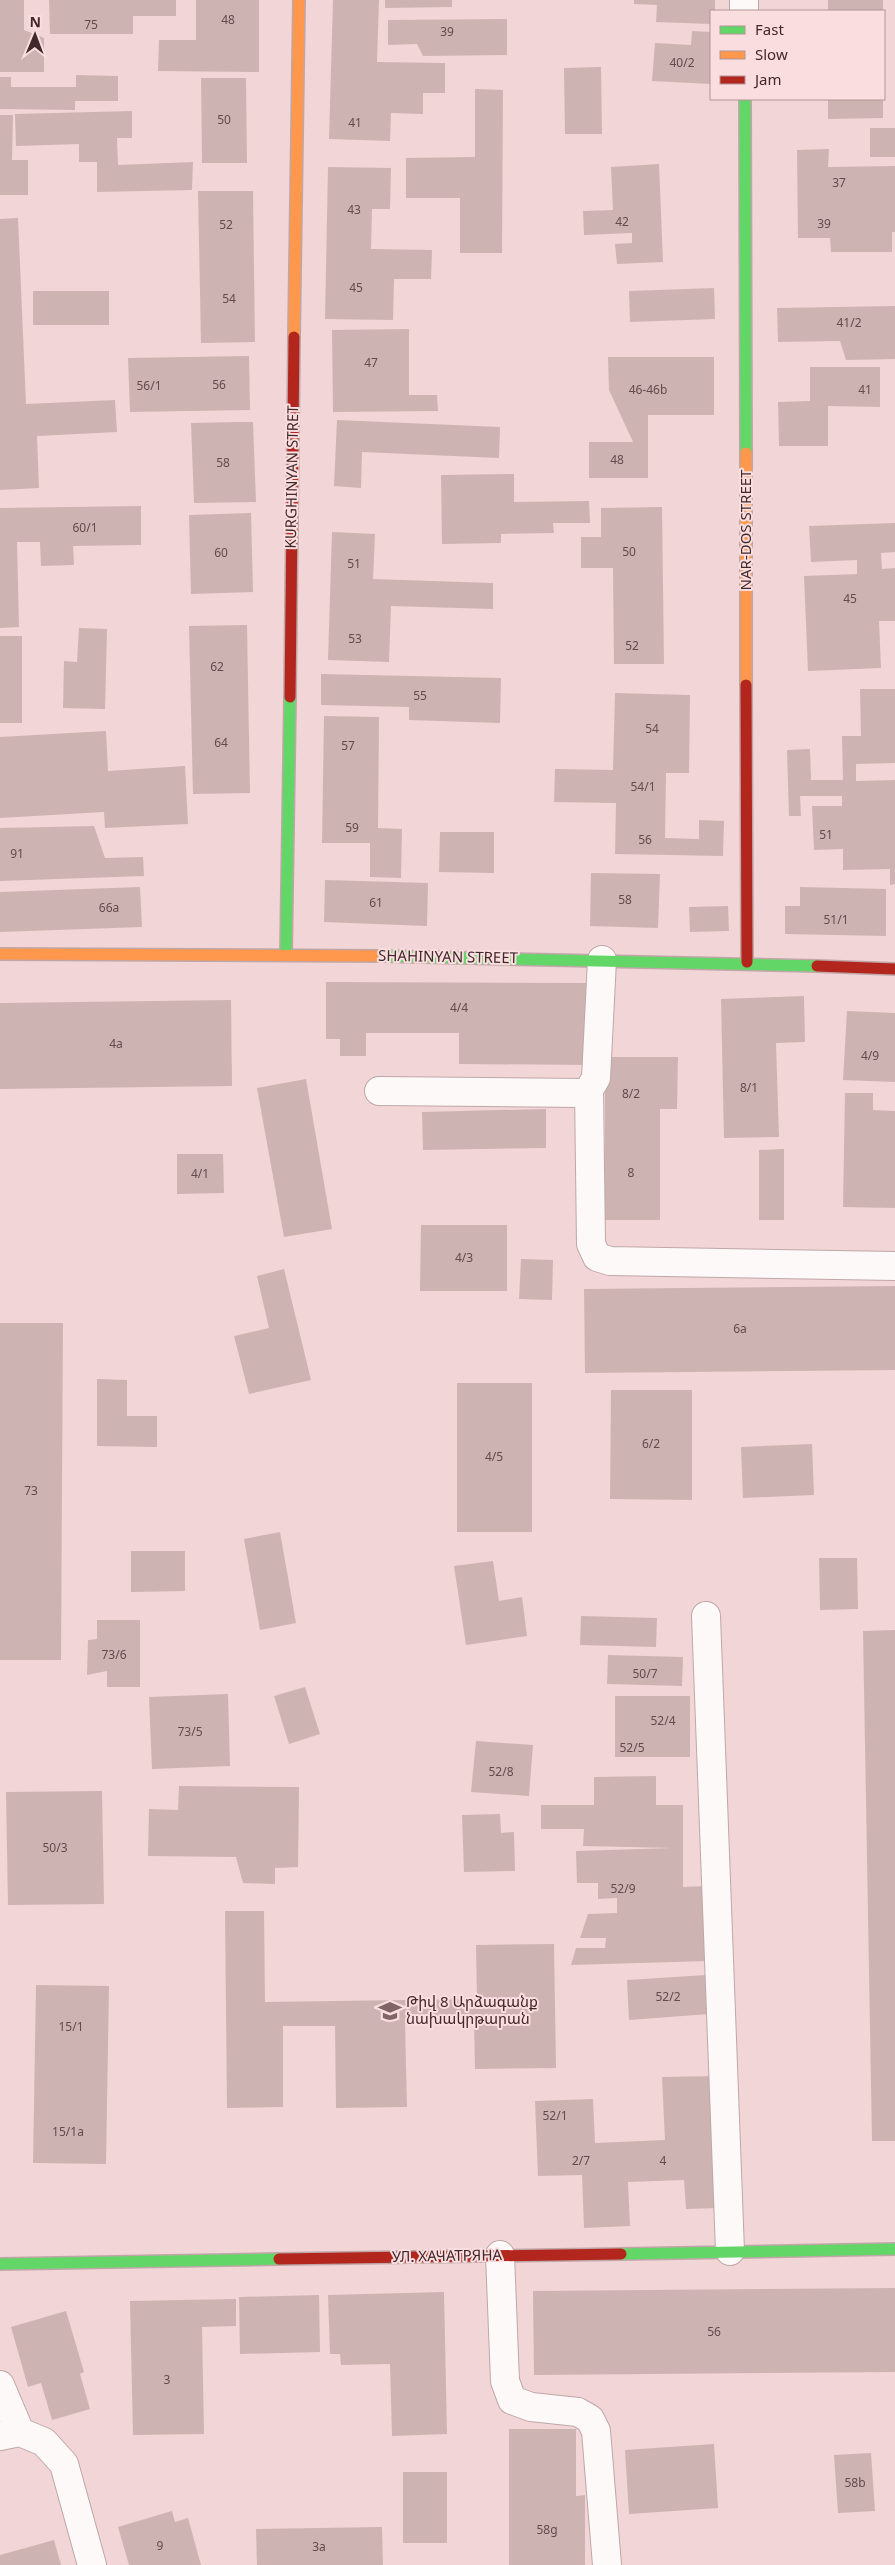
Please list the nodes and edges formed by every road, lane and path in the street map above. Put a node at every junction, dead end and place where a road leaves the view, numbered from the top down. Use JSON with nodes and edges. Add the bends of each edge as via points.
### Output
{"nodes":[{"id":1,"x":299,"y":0,"type":"edge"},
{"id":2,"x":745,"y":100,"type":"edge"},
{"id":3,"x":0,"y":954,"type":"edge"},
{"id":4,"x":286,"y":955,"type":"junction"},
{"id":5,"x":602,"y":960,"type":"junction"},
{"id":6,"x":747,"y":962,"type":"junction"},
{"id":7,"x":895,"y":969,"type":"edge"},
{"id":8,"x":590,"y":1090,"type":"junction"},
{"id":9,"x":379,"y":1091,"type":"dead end"},
{"id":10,"x":895,"y":1266,"type":"edge"},
{"id":11,"x":706,"y":1616,"type":"dead end"},
{"id":12,"x":895,"y":2249,"type":"edge"},
{"id":13,"x":730,"y":2251,"type":"junction"},
{"id":14,"x":500,"y":2255,"type":"junction"},
{"id":15,"x":0,"y":2264,"type":"edge"},
{"id":16,"x":0,"y":2385,"type":"edge"},
{"id":17,"x":10,"y":2434,"type":"edge"},
{"id":18,"x":92,"y":2565,"type":"edge"},
{"id":19,"x":607,"y":2565,"type":"edge"}],
"edges":[{"from":1,"to":4,"type":"street","name":"KURGHINYAN STRET"},
{"from":2,"to":6,"type":"street","name":"NAR-DOS STREET"},
{"from":3,"to":4,"type":"street","name":"SHAHINYAN STREET"},
{"from":4,"to":5,"type":"street","name":"SHAHINYAN STREET"},
{"from":5,"to":6,"type":"street","name":"SHAHINYAN STREET"},
{"from":5,"to":8,"type":"street","via":[[596,1078]]},
{"from":6,"to":7,"type":"street","name":"SHAHINYAN STREET"},
{"from":8,"to":9,"type":"street","via":[[582,1094]]},
{"from":8,"to":10,"type":"street","via":[[590,1244],[597,1257],[610,1262]]},
{"from":11,"to":13,"type":"street"},
{"from":12,"to":13,"type":"street","name":"УЛ. ХАЧАТРЯНА"},
{"from":13,"to":14,"type":"street","name":"УЛ. ХАЧАТРЯНА"},
{"from":14,"to":15,"type":"street","name":"УЛ. ХАЧАТРЯНА"},
{"from":14,"to":19,"type":"street","via":[[505,2381],[512,2400],[531,2407],[578,2412],[590,2419],[596,2431]]},
{"from":16,"to":17,"type":"street"},
{"from":17,"to":18,"type":"street","via":[[44,2442],[64,2464]]}]}
